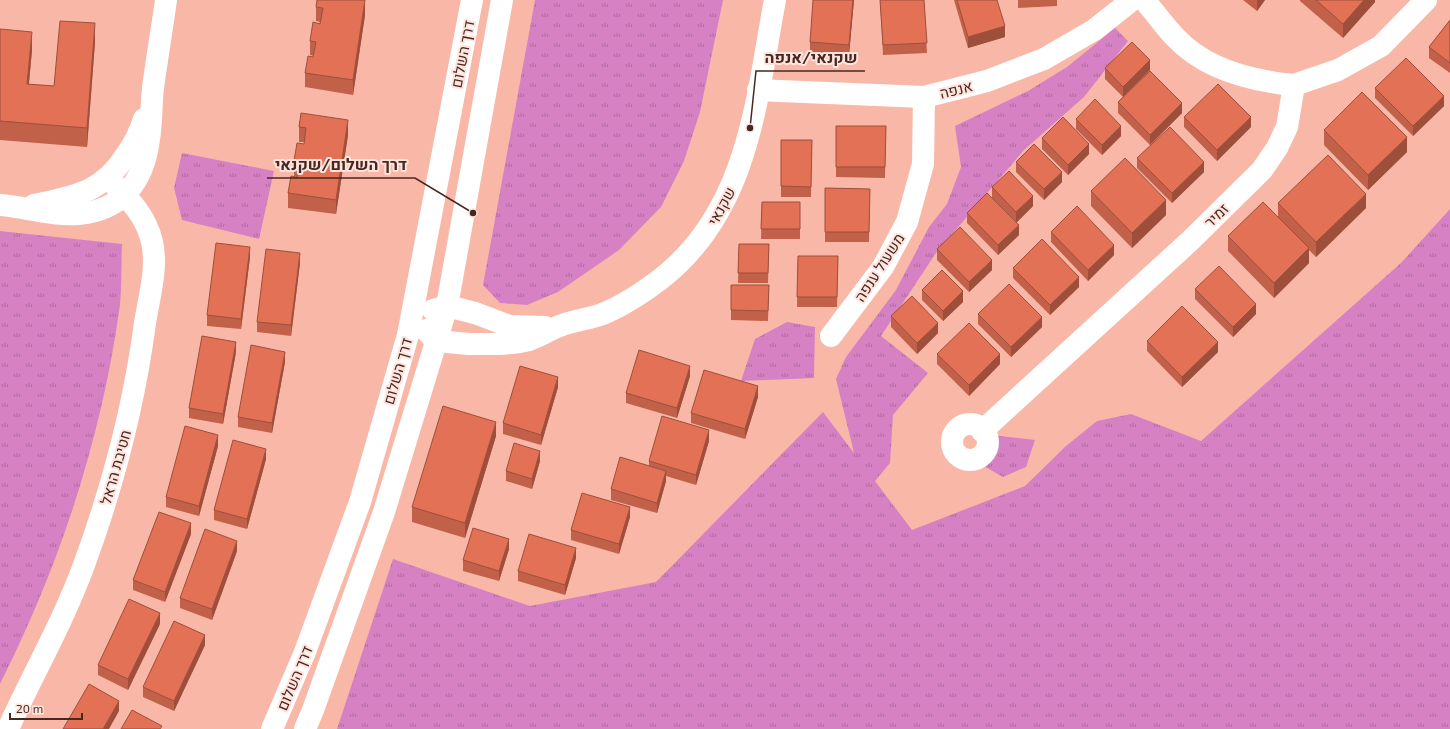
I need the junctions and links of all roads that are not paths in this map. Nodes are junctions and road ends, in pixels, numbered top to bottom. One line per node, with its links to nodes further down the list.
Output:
1 (166, 0): 9 (street)
2 (472, 0): 17 (street, דרך השלום)
3 (502, 0): 16 (street, דרך השלום)
4 (775, 0): 10 (street, שקנאי)
5 (1132, 0): 11 (street, אנפה)
6 (1144, 0): 8 (street)
7 (1426, 0): 8 (street)
8 (1294, 85): 21 (street, זמיר)
9 (153, 89): 12 (street); 13 (street)
10 (758, 90): 11 (street, אנפה); 18 (street, שקנאי)
11 (924, 97): 19 (street, משעול ענפה)
12 (109, 179): 13 (street, חטיבת הראל); 15 (street)
13 (125, 195): 15 (street); 22 (street, חטיבת הראל)
14 (0, 205): 15 (street)
15 (25, 207)
16 (447, 306): 17 (street); 18 (street, שקנאי); 20 (street, דרך השלום)
17 (412, 315): 20 (street); 23 (street, דרך השלום)
18 (554, 327): 20 (street, שקנאי)
19 (831, 336)
20 (436, 341): 24 (street, דרך השלום)
21 (982, 431)
22 (8, 729)
23 (272, 729)
24 (305, 729)

